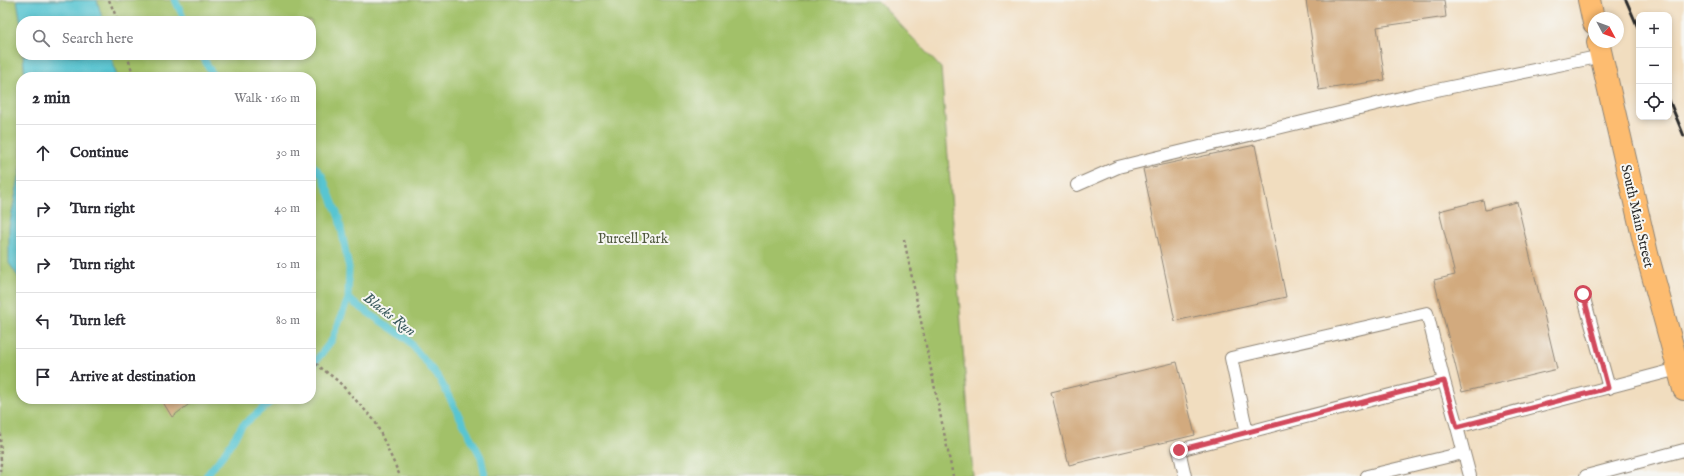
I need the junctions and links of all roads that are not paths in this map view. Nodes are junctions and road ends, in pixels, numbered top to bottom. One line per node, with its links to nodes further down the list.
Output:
1 (1589, 0): 2 (main road)
2 (1592, 12)
3 (1600, 49): 4 (lane); 6 (main road, South Main Street)
4 (1077, 184)
5 (1583, 294): 8 (lane)
6 (1681, 379): 8 (lane)
7 (1444, 381): 9 (lane); 10 (lane); 10 (lane)
8 (1608, 388): 9 (lane)
9 (1457, 427): 12 (lane)
10 (1247, 433): 13 (lane)
11 (1684, 450): 16 (lane)
12 (1463, 453): 14 (lane); 15 (lane)
13 (1185, 476)
14 (1366, 476)
15 (1470, 476)
16 (1586, 476)

